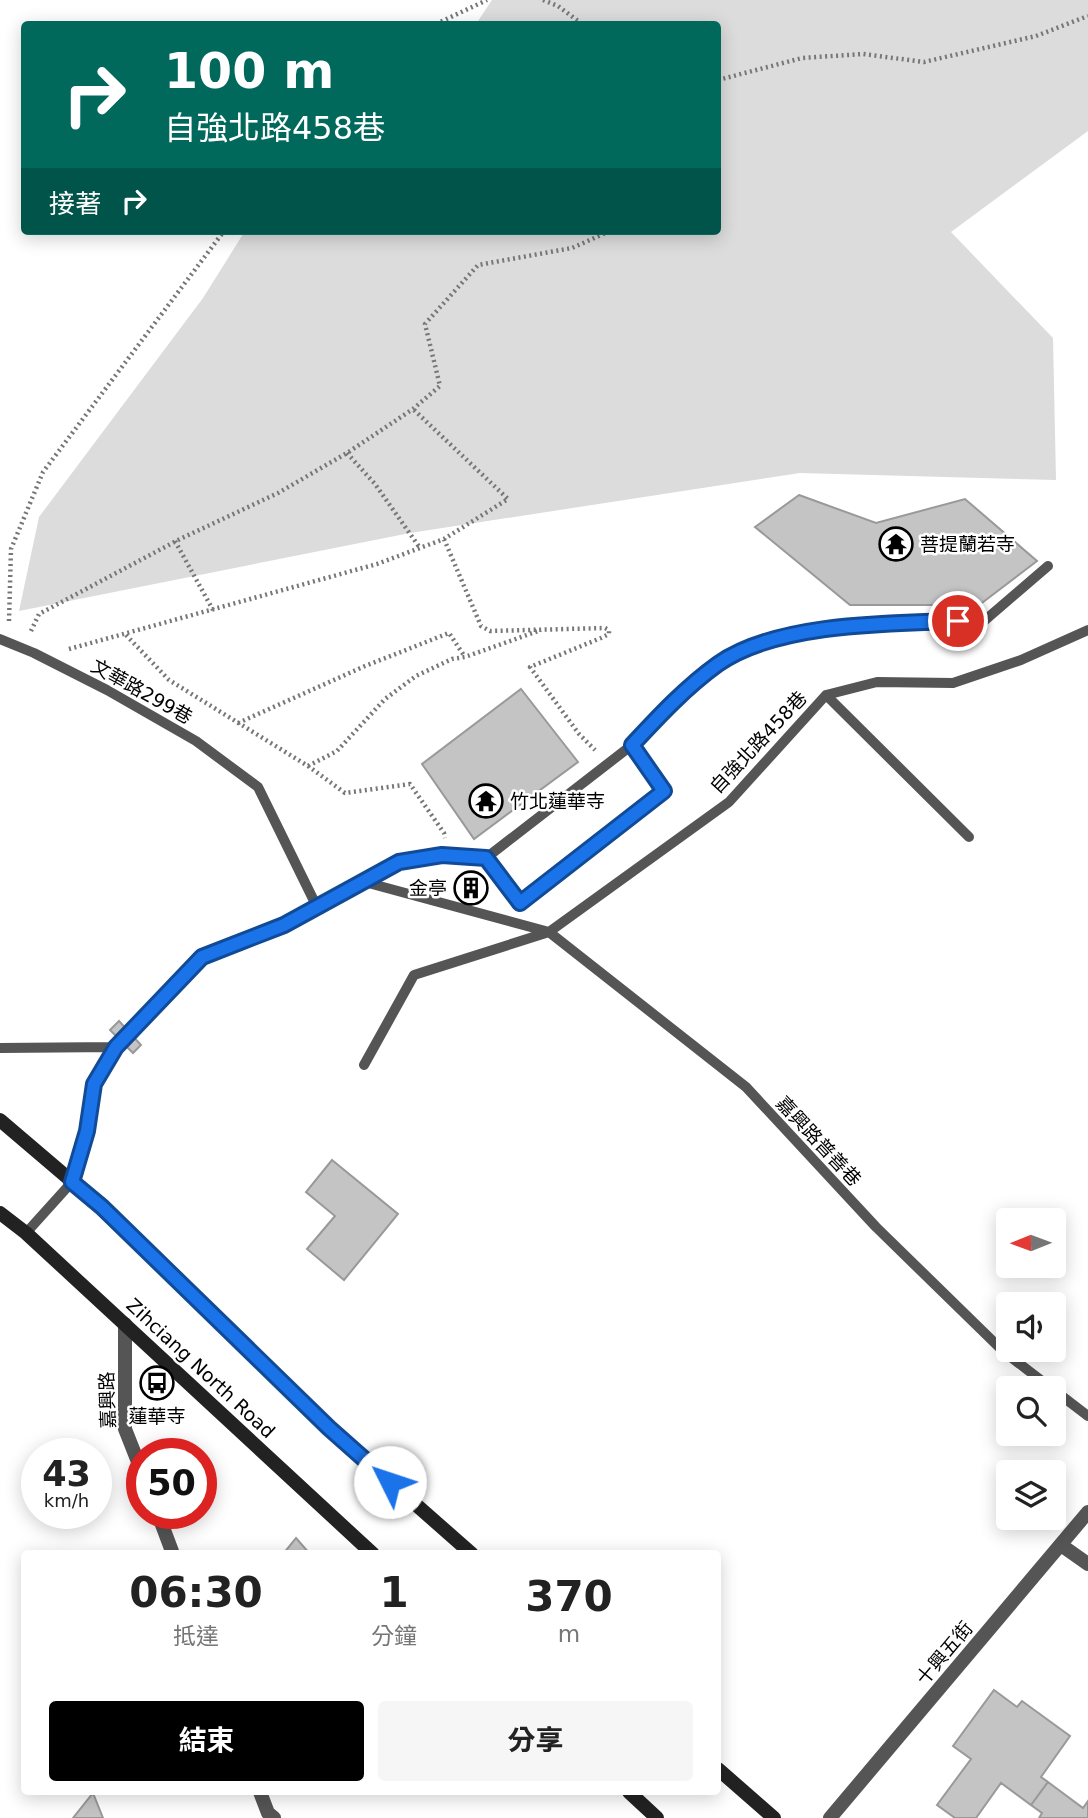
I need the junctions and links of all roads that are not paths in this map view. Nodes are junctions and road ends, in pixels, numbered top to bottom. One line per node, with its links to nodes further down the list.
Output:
1 (1048, 566): 5 (lane)
2 (1088, 630): 4 (lane, 自強北路458巷)
3 (4, 641): 9 (lane, 文華路299巷)
4 (826, 695): 6 (lane); 10 (lane, 自強北路458巷)
5 (632, 745): 7 (lane); 7 (lane)
6 (969, 837)
7 (486, 858): 8 (lane)
8 (361, 881): 9 (lane); 10 (lane)
9 (317, 907): 11 (lane)
10 (549, 932): 13 (lane, 自強北路458巷); 19 (lane, 嘉興路普善巷)
11 (116, 1047): 12 (lane); 15 (lane)
12 (0, 1048)
13 (364, 1065)
14 (0, 1120): 15 (main road)
15 (72, 1182): 17 (lane); 28 (main road)
16 (0, 1213): 17 (main road, Zihciang North Road)
17 (26, 1233): 18 (main road, Zihciang North Road)
18 (125, 1324): 22 (street, 嘉興路); 27 (main road, Zihciang North Road)
19 (1035, 1376)
20 (1066, 1400): 21 (lane, 嘉興路普善巷)
21 (1088, 1416)
22 (129, 1438)
23 (1088, 1513): 25 (street, 十興五街)
24 (164, 1529): 26 (street)
25 (1061, 1545): 29 (street); 36 (street, 十興五街)
26 (172, 1550)
27 (369, 1550)
28 (467, 1550)
29 (1088, 1564)
30 (721, 1772): 35 (main road)
31 (261, 1795): 33 (street)
32 (632, 1795): 34 (main road)
33 (274, 1818)
34 (657, 1818)
35 (774, 1818)
36 (830, 1818)

